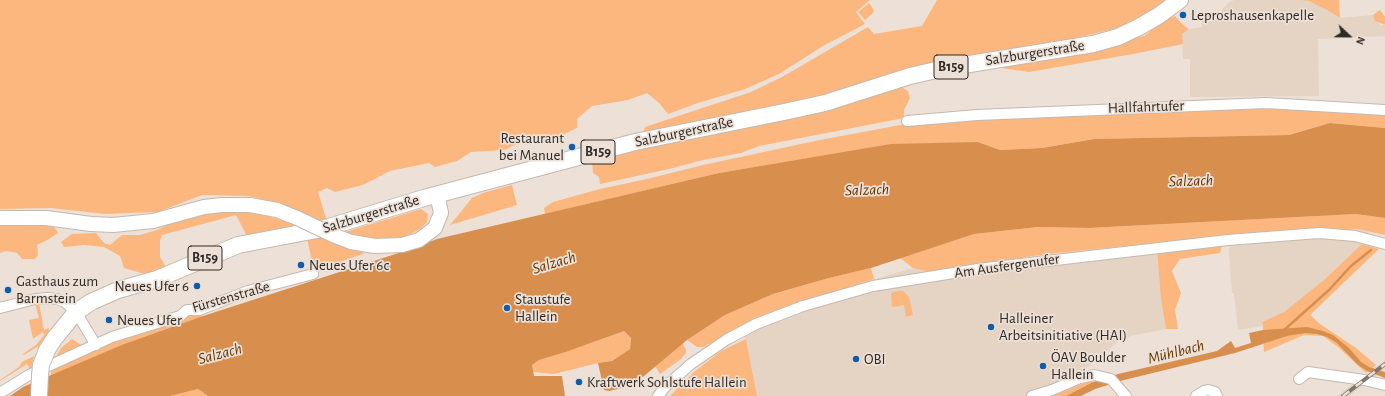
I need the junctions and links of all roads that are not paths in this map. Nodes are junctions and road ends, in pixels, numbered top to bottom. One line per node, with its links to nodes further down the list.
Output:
1 (1180, 0): 4 (main road, Salzburgerstraße / B159)
2 (1385, 110): 3 (street, Hallfahrtufer)
3 (907, 121)
4 (437, 194): 5 (main road, bridge); 9 (main road, Salzburgerstraße / B159)
5 (0, 218)
6 (1385, 244): 16 (street, Am Ausfergenufer)
7 (314, 274): 10 (street, Fürstenstraße)
8 (0, 308): 9 (street)
9 (76, 312): 10 (street); 15 (main road, Salzburgerstraße / B159, bridge)
10 (96, 345): 13 (street)
11 (1299, 378): 12 (street)
12 (1385, 385)
13 (0, 393)
14 (1124, 394): 17 (street)
15 (39, 396)
16 (658, 396)
17 (1032, 396)
18 (1196, 396): 19 (street)
19 (1217, 396)

